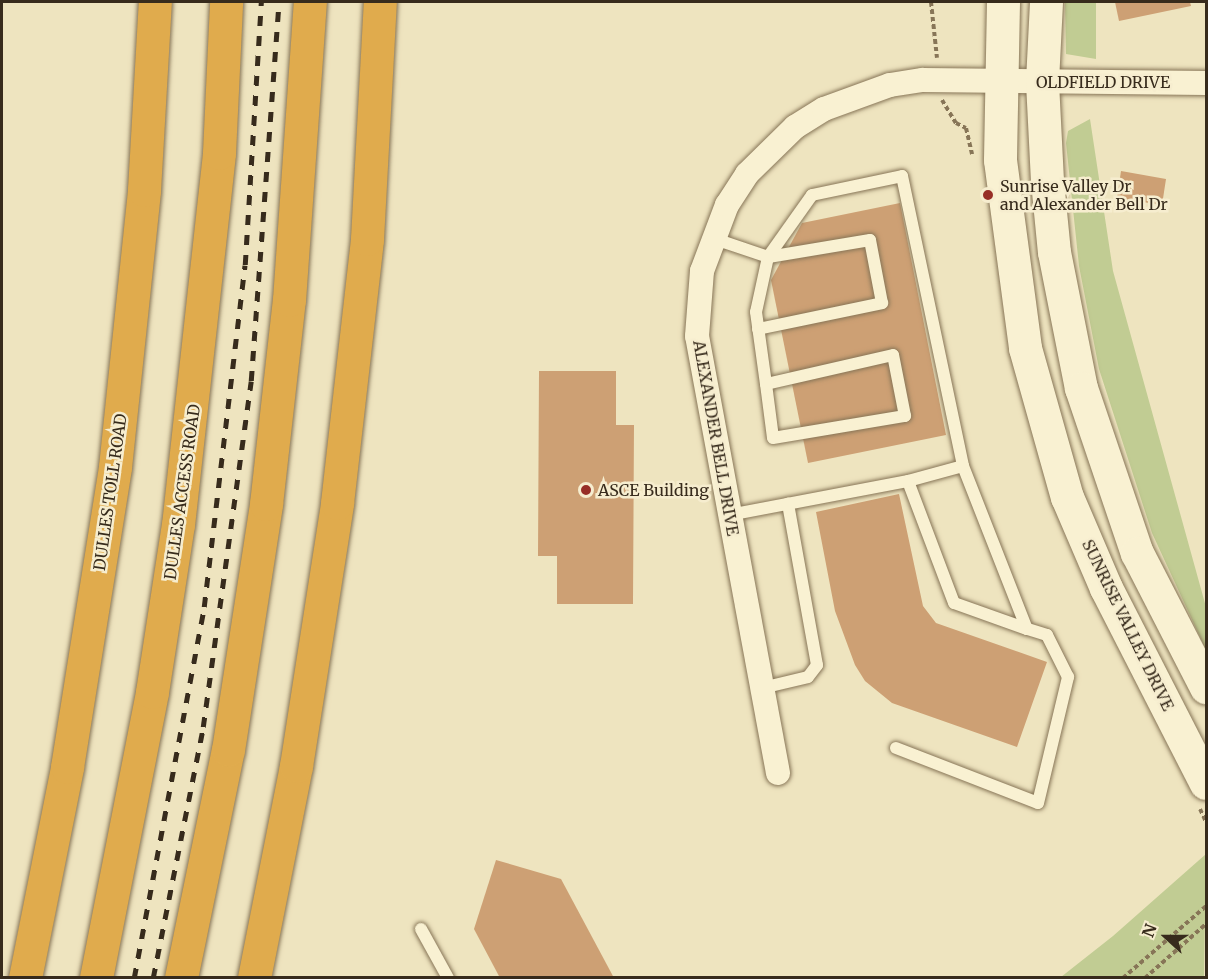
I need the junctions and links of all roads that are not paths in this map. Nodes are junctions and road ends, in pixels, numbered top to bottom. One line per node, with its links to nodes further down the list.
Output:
1 (155, 2): 25 (highway, DULLES TOLL ROAD)
2 (226, 2): 26 (highway, DULLES ACCESS ROAD)
3 (310, 2): 27 (highway)
4 (380, 2): 28 (highway)
5 (1003, 2): 7 (main road, SUNRISE VALLEY DRIVE)
6 (1046, 2): 8 (main road)
7 (999, 81): 8 (street, OLDFIELD DRIVE); 10 (street, ALEXANDER BELL DRIVE); 23 (main road, SUNRISE VALLEY DRIVE)
8 (1042, 82): 9 (street, OLDFIELD DRIVE); 19 (main road)
9 (1206, 83)
10 (712, 238): 11 (lane); 17 (street, ALEXANDER BELL DRIVE)
11 (768, 257): 12 (lane); 12 (lane); 14 (lane)
12 (758, 329): 13 (lane)
13 (766, 384): 13 (lane)
14 (963, 466): 15 (lane); 18 (lane)
15 (908, 481): 16 (lane); 18 (lane)
16 (788, 504): 17 (lane); 20 (lane)
17 (729, 515): 20 (street, ALEXANDER BELL DRIVE)
18 (1027, 629): 21 (lane)
19 (1206, 687)
20 (762, 688): 22 (street, ALEXANDER BELL DRIVE)
21 (896, 748)
22 (778, 773)
23 (1206, 783)
24 (421, 929): 29 (lane)
25 (25, 978)
26 (96, 978)
27 (182, 978)
28 (254, 978)
29 (448, 978)

